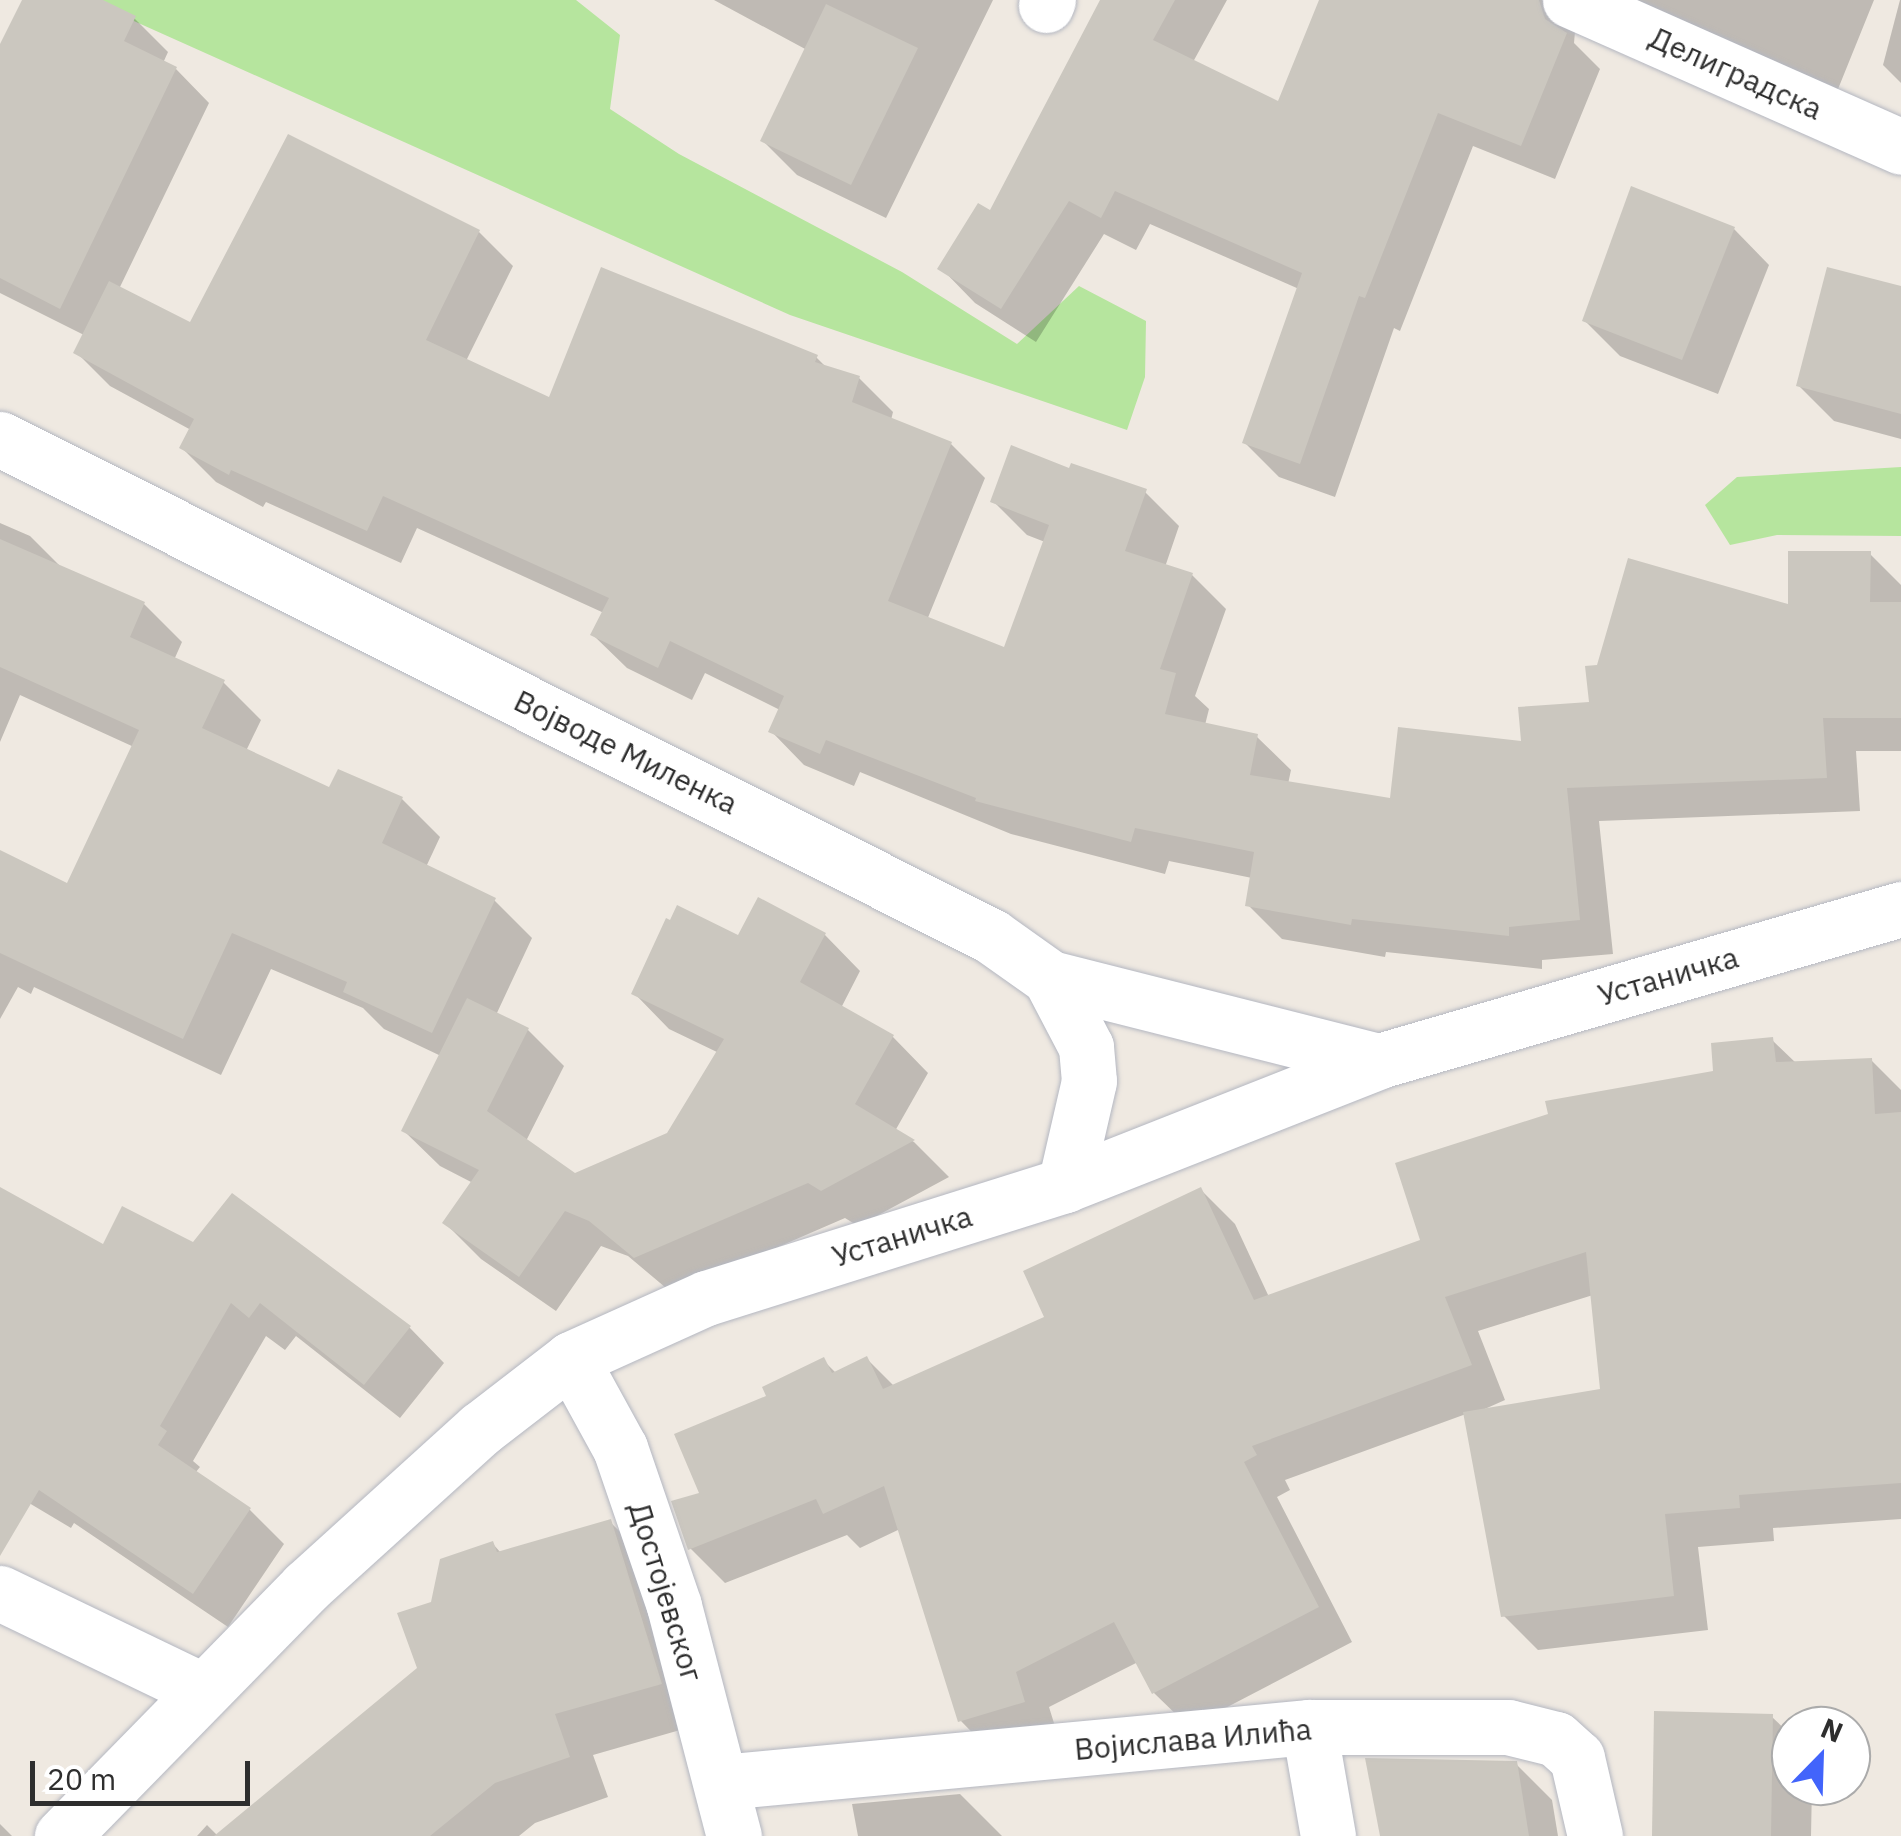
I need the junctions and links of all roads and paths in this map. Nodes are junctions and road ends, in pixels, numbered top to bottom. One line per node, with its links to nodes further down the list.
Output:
1 (1570, 0): 2 (street, Делиградска)
2 (1901, 148)
3 (0, 439): 5 (street, Војводе Миленка)
4 (1901, 909): 6 (street, Устаничка)
5 (1050, 978): 6 (street); 7 (street, Војводе Миленка)
6 (1380, 1061): 7 (street, Устаничка)
7 (1065, 1185): 8 (street, Устаничка)
8 (570, 1359): 10 (street, Устаничка); 12 (street, Достојевског)
9 (0, 1593): 10 (street)
10 (202, 1690): 13 (street, Устаничка)
11 (1309, 1728): 12 (street, Војислава Илића); 15 (street); 16 (street, Војислава Илића)
12 (722, 1782): 14 (street, Достојевског)
13 (62, 1836)
14 (734, 1836)
15 (1328, 1836)
16 (1595, 1836)

